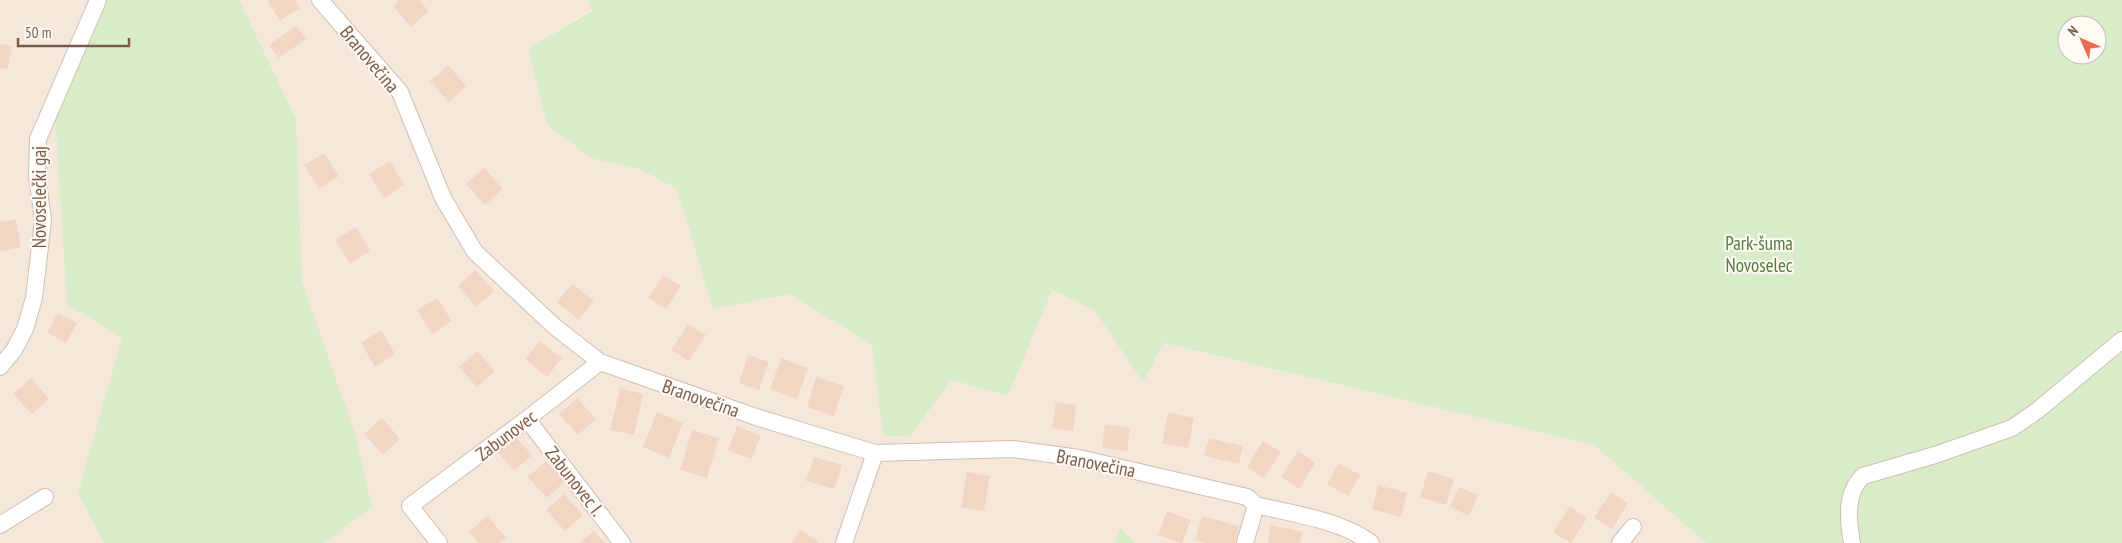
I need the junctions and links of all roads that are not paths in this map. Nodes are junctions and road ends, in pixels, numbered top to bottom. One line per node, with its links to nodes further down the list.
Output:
1 (98, 0): 5 (street, Novoselečki gaj)
2 (320, 0): 4 (street, Branovečina)
3 (2122, 340): 18 (street)
4 (600, 362): 6 (street, Zabunovec); 7 (street, Branovečina)
5 (0, 367)
6 (527, 419): 12 (street, Zabunovec); 13 (street, Zabunovec I.)
7 (875, 453): 9 (street, Branovečina); 14 (street)
8 (45, 497): 10 (street)
9 (1256, 505): 15 (street); 16 (street, Branovečina)
10 (0, 525)
11 (1633, 527): 17 (street)
12 (439, 543)
13 (622, 543)
14 (844, 543)
15 (1245, 543)
16 (1371, 543)
17 (1620, 543)
18 (1852, 543)

